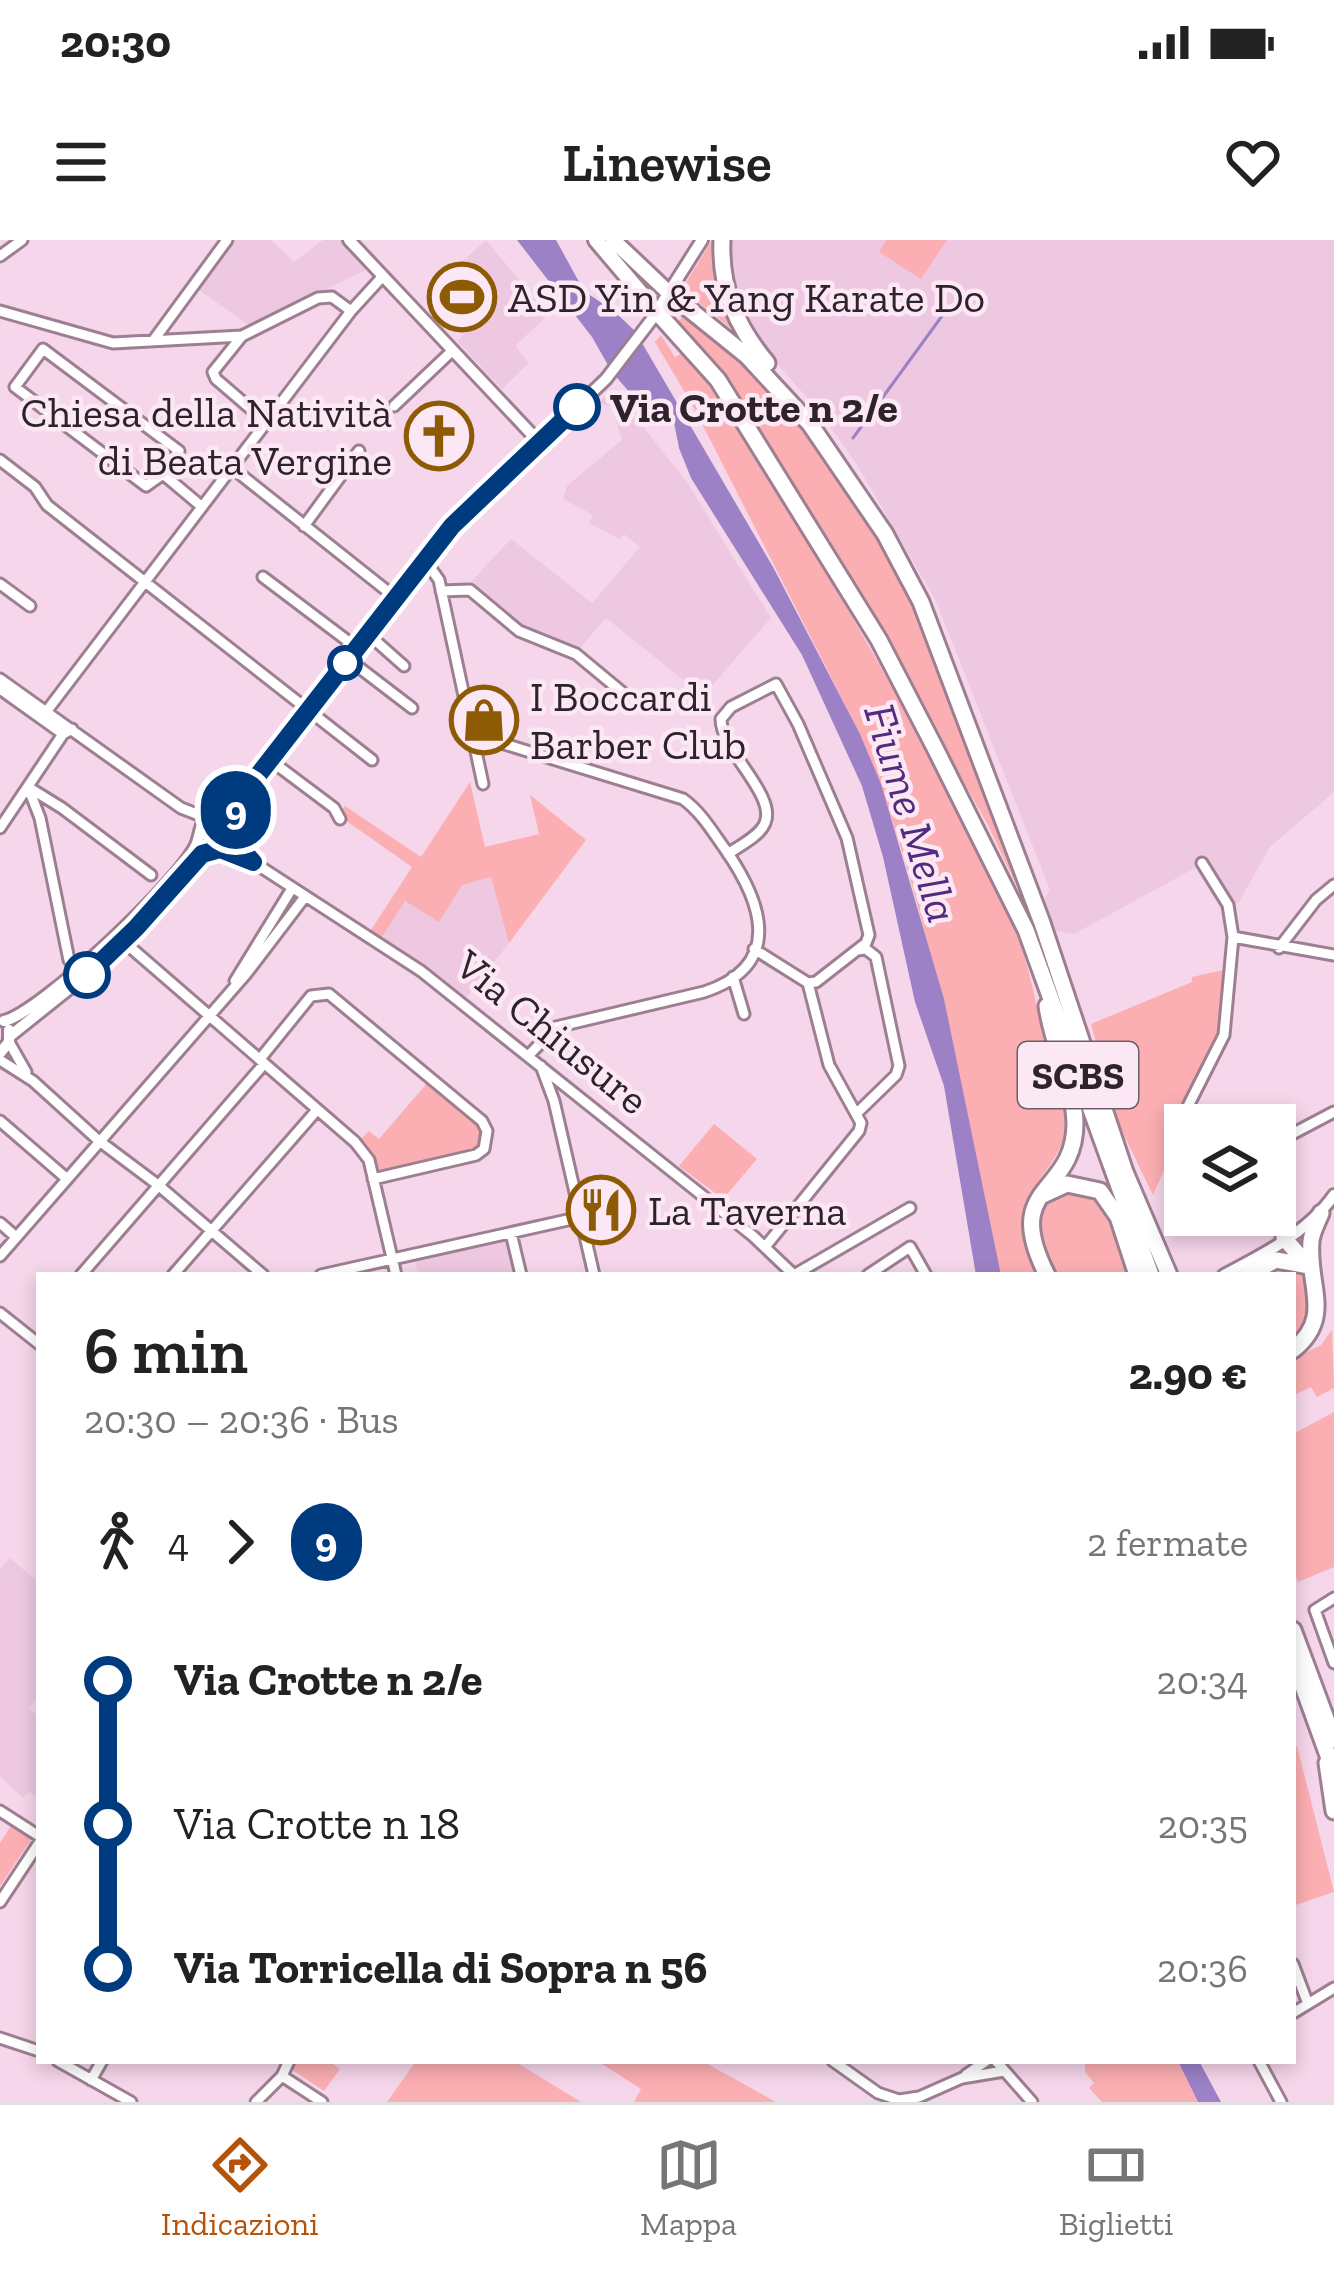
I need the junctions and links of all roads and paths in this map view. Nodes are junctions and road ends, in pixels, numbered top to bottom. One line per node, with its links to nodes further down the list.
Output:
1 (22, 240): 8 (street)
2 (227, 240): 16 (street)
3 (349, 240): 9 (street)
4 (596, 240): 13 (main road)
5 (613, 240): 10 (main road)
6 (702, 240): 10 (street)
7 (722, 240): 19 (highway)
8 (0, 256)
9 (383, 276): 12 (street); 18 (street)
10 (669, 293): 13 (street); 19 (highway, SCBS)
11 (0, 311): 14 (street)
12 (351, 311): 15 (street); 21 (street)
13 (652, 318): 22 (street); 76 (highway, SCBS)
14 (58, 328): 16 (street); 17 (street)
15 (242, 336): 16 (street); 21 (street)
16 (153, 341)
17 (43, 349): 26 (street); 26 (street)
18 (453, 350): 20 (street); 22 (street)
19 (783, 391): 129 (highway, SCBS)
20 (394, 406)
21 (266, 422): 25 (street)
22 (539, 442): 29 (street)
23 (359, 451): 28 (street)
24 (0, 460): 31 (street)
25 (231, 467): 27 (street); 28 (street)
26 (163, 474): 27 (street)
27 (201, 506): 31 (street)
28 (304, 526): 34 (street)
29 (425, 560): 33 (street); 34 (street)
30 (263, 577): 37 (street)
31 (142, 582): 44 (street); 45 (street)
32 (0, 584): 35 (street)
33 (441, 591): 42 (street); 47 (street)
34 (396, 598): 36 (street)
35 (30, 606)
36 (368, 634): 37 (street); 39 (street)
37 (357, 648): 38 (street)
38 (348, 659): 43 (street); 44 (street)
39 (404, 663)
40 (0, 679): 45 (street)
41 (0, 689): 46 (street)
42 (623, 693)
43 (412, 708)
44 (309, 710): 50 (street); 51 (street)
45 (46, 712): 46 (street)
46 (67, 732): 53 (street); 55 (street)
47 (475, 735): 48 (street); 49 (street)
48 (503, 744): 49 (street); 62 (street)
49 (477, 759): 52 (street)
50 (270, 760): 54 (street); 56 (street)
51 (372, 760)
52 (483, 784)
53 (28, 787): 58 (street); 65 (street); 75 (street)
54 (245, 792): 57 (street); 60 (street)
55 (181, 808): 57 (street); 59 (street)
56 (340, 819)
57 (213, 820): 59 (street); 60 (street)
58 (0, 828)
59 (199, 835): 61 (street); 82 (street)
60 (229, 835): 61 (street); 63 (street, Via Chiusure)
61 (215, 849): 63 (street, Via Chiusure); 83 (street)
62 (728, 854): 72 (street); 73 (street)
63 (253, 862): 67 (street, Via Chiusure)
64 (1202, 863): 69 (street)
65 (151, 875)
66 (1334, 885): 71 (street)
67 (291, 890): 68 (street, Via Chiusure); 79 (street)
68 (304, 898): 79 (street); 85 (street, Via Chiusure)
69 (1233, 937): 71 (street); 90 (street)
70 (130, 947): 81 (street)
71 (1279, 948): 74 (street)
72 (754, 949): 77 (street); 78 (street)
73 (856, 950): 78 (street); 93 (street)
74 (1334, 955)
75 (69, 960)
76 (1042, 973): 101 (highway); 128 (highway, SCBS)
77 (734, 977): 80 (street); 85 (street)
78 (808, 983): 93 (street)
79 (233, 986): 81 (street)
80 (744, 1014)
81 (209, 1016): 86 (street); 96 (street)
82 (2, 1020): 83 (street)
83 (10, 1039): 84 (street); 88 (street)
84 (0, 1056): 88 (street)
85 (534, 1058): 87 (street, Via Chiusure); 89 (street)
86 (262, 1061): 91 (street); 98 (street); 99 (street)
87 (557, 1077): 89 (street); 111 (street, Via Chiusure)
88 (33, 1082): 96 (street)
89 (554, 1101): 104 (street)
90 (1188, 1104)
91 (317, 1109): 98 (street); 106 (street)
92 (1334, 1112): 95 (street)
93 (857, 1113): 111 (street)
94 (0, 1121): 97 (street)
95 (1296, 1132)
96 (98, 1140): 97 (street); 99 (street)
97 (66, 1178): 110 (street)
98 (374, 1179): 113 (street)
99 (158, 1185): 106 (street); 115 (street)
100 (1334, 1195): 103 (street)
101 (1040, 1197): 126 (highway); 127 (highway)
102 (910, 1208): 123 (street)
103 (1326, 1210): 107 (street); 114 (highway)
104 (581, 1217): 108 (street); 121 (street)
105 (0, 1223): 110 (street)
106 (212, 1231): 116 (street); 117 (street)
107 (1296, 1231)
108 (511, 1233): 113 (street); 120 (street)
109 (1288, 1236): 114 (highway); 130 (street)
110 (16, 1237): 112 (street)
111 (765, 1246): 122 (street, Via Chiusure)
112 (0, 1256)
113 (392, 1259): 118 (street); 119 (street)
114 (1315, 1268): 131 (highway); 136 (highway)
115 (84, 1272)
116 (176, 1272)
117 (260, 1272)
118 (334, 1272)
119 (395, 1272)
120 (520, 1272)
121 (593, 1272)
122 (791, 1272)
123 (799, 1272)
124 (872, 1272): 125 (street)
125 (924, 1272)
126 (1046, 1272)
127 (1136, 1272)
128 (1150, 1272)
129 (1172, 1272)
130 (1229, 1272)
131 (1254, 1272)
132 (0, 1313): 134 (street)
133 (36, 1327): 134 (street)
134 (30, 1334): 135 (street)
135 (36, 1341)
136 (1296, 1349)
137 (1334, 1598): 139 (street)
138 (1296, 1639): 141 (highway)
139 (1334, 1663)
140 (1296, 1666): 141 (highway)
141 (1330, 1744): 142 (highway); 144 (highway)
142 (1334, 1772)
143 (0, 1811): 145 (street)
144 (1334, 1811)
145 (36, 1837)
146 (36, 1844): 147 (street)
147 (0, 1902)
148 (1296, 1972): 150 (street)
149 (1334, 1988): 150 (street)
150 (1308, 2004): 151 (street)
151 (1296, 2011)
152 (0, 2038): 153 (street)
153 (36, 2050)
154 (63, 2064): 163 (street)
155 (100, 2064): 163 (street)
156 (837, 2064): 165 (street)
157 (982, 2064): 162 (street)
158 (999, 2064): 161 (street)
159 (1261, 2064): 170 (street)
160 (286, 2068): 167 (street); 168 (street)
161 (1004, 2071): 162 (street); 169 (street)
162 (962, 2078): 164 (street)
163 (91, 2080): 166 (street)
164 (925, 2099): 165 (street)
165 (899, 2101)
166 (131, 2102)
167 (256, 2102)
168 (322, 2102)
169 (1032, 2102)
170 (1281, 2102)

